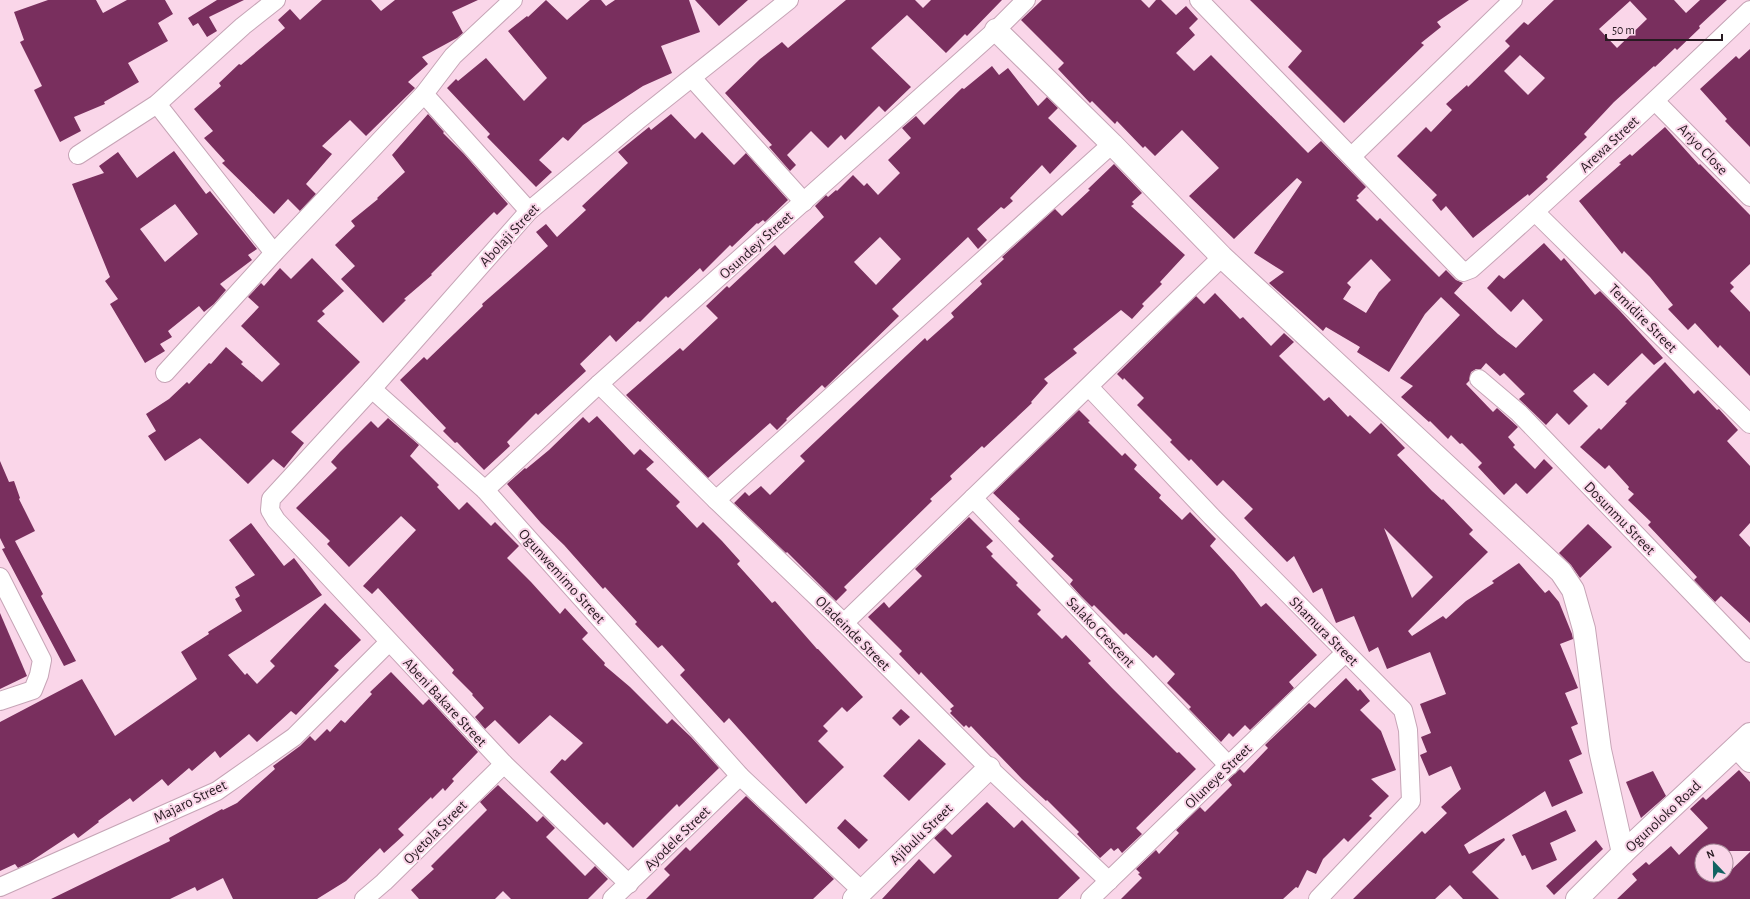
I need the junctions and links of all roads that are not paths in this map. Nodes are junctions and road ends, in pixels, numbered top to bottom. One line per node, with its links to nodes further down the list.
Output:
1 (276, 0): 12 (street)
2 (513, 0): 10 (street)
3 (789, 0): 9 (street, Abolaji Street)
4 (1026, 0): 8 (street, Osundeyi Street)
5 (1198, 0): 15 (street)
6 (1513, 0): 15 (street)
7 (1750, 10): 11 (street, Arewa Street)
8 (996, 30): 13 (street); 17 (street, Osundeyi Street)
9 (692, 78): 17 (street); 18 (street, Abolaji Street)
10 (424, 94): 18 (street); 20 (street)
11 (1655, 101): 16 (street, Ariyo Close); 19 (street, Arewa Street)
12 (157, 104): 14 (street); 20 (street)
13 (1112, 144): 21 (street); 30 (street)
14 (78, 155)
15 (1352, 156): 19 (street, Arewa Street)
16 (1750, 198)
17 (804, 202): 24 (street, Osundeyi Street)
18 (529, 211): 26 (street, Abolaji Street)
19 (1535, 212): 27 (street, Temidire Street)
20 (274, 253): 22 (street)
21 (1222, 258): 25 (street); 43 (street)
22 (165, 373)
23 (1484, 383): 35 (street, Dosunmu Street)
24 (599, 384): 28 (street, Osundeyi Street); 30 (street, Oladeinde Street)
25 (1089, 387): 29 (street); 36 (street, Shamura Street)
26 (372, 389): 28 (street, Ogunwemimo Street); 31 (street, Abolaji Street)
27 (1750, 424)
28 (485, 490): 42 (street, Ogunwemimo Street)
29 (973, 498): 33 (street); 40 (street, Salako Crescent)
30 (716, 500): 33 (street, Oladeinde Street)
31 (270, 510): 34 (street, Abeni Bakare Street)
32 (0, 577): 37 (street)
33 (844, 623): 41 (street, Oladeinde Street)
34 (388, 642): 39 (street, Abeni Bakare Street); 46 (street, Majaro Street)
35 (1750, 652)
36 (1345, 653): 40 (street, Oluneye Street); 51 (street, Shamura Street)
37 (0, 701)
38 (1746, 748): 43 (street, Ogunoloko Road)
39 (504, 764): 45 (street, Abeni Bakare Street); 48 (street, Oyetola Street)
40 (1229, 766): 44 (street, Oluneye Street)
41 (989, 768): 44 (street, Oladeinde Street); 47 (street, Ajibulu Street)
42 (740, 776): 45 (street, Ayodele Street); 47 (street, Ogunwemimo Street)
43 (1623, 853): 52 (street, Ogunoloko Road)
44 (1109, 881): 50 (street, Oluneye Street)
45 (629, 884): 49 (street, Ayodele Street)
46 (0, 887)
47 (858, 895)
48 (364, 899)
49 (612, 899)
50 (1090, 899)
51 (1318, 899)
52 (1577, 899)

